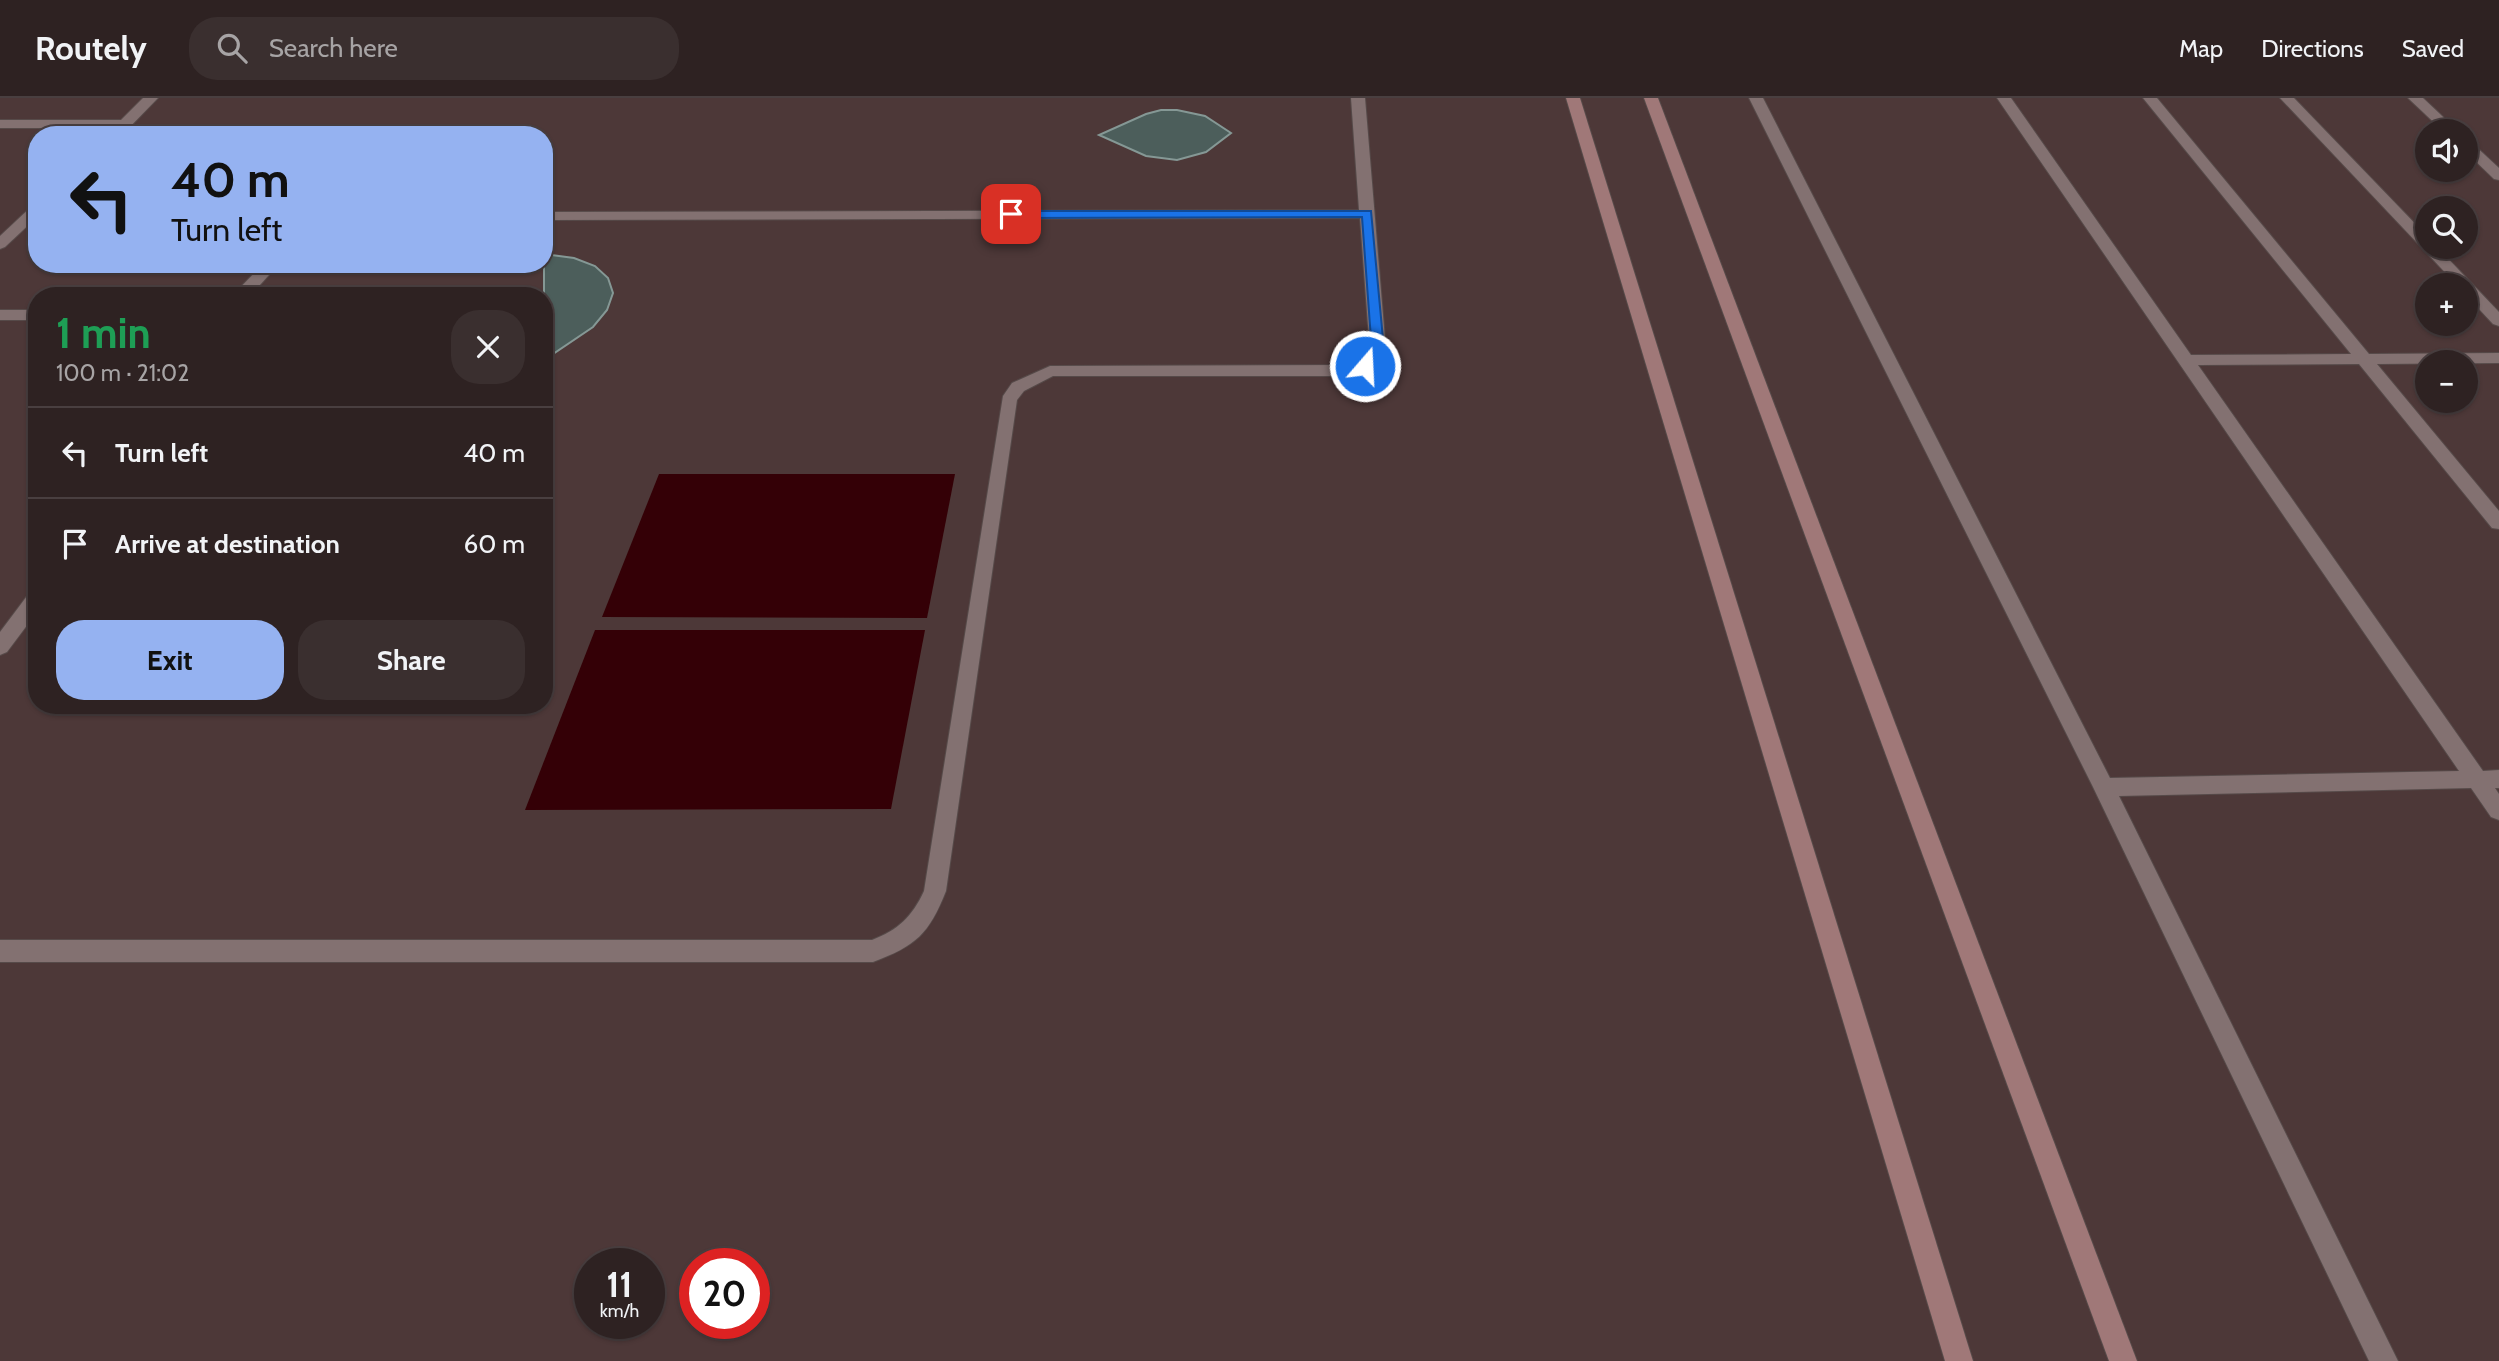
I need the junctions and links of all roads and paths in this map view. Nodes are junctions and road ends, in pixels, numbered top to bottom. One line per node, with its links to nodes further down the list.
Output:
1 (151, 98): 12 (street)
2 (1358, 98): 15 (street)
3 (1573, 98): 38 (street)
4 (1651, 98): 39 (street)
5 (1756, 98): 35 (street)
6 (2004, 98): 30 (street)
7 (2150, 98): 29 (street)
8 (2287, 98): 18 (street)
9 (2416, 98): 10 (street)
10 (2438, 119)
11 (0, 124): 12 (street)
12 (125, 124)
13 (2478, 156): 14 (street)
14 (2499, 176)
15 (1367, 214): 16 (street); 37 (street)
16 (553, 216)
17 (28, 218): 19 (street)
18 (2415, 232)
19 (0, 244)
20 (2440, 259): 22 (street)
21 (264, 273): 23 (street)
22 (2453, 273)
23 (251, 287)
24 (2478, 299): 27 (street)
25 (0, 315): 26 (street)
26 (28, 315)
27 (2499, 321)
28 (2499, 358): 29 (street)
29 (2364, 359): 30 (street); 31 (street)
30 (2185, 360): 34 (street)
31 (2499, 523)
32 (28, 609): 33 (street)
33 (0, 647)
34 (2488, 779): 35 (street); 36 (street)
35 (2104, 787): 40 (street)
36 (2499, 811)
37 (0, 951)
38 (1959, 1361)
39 (2123, 1361)
40 (2384, 1361)

